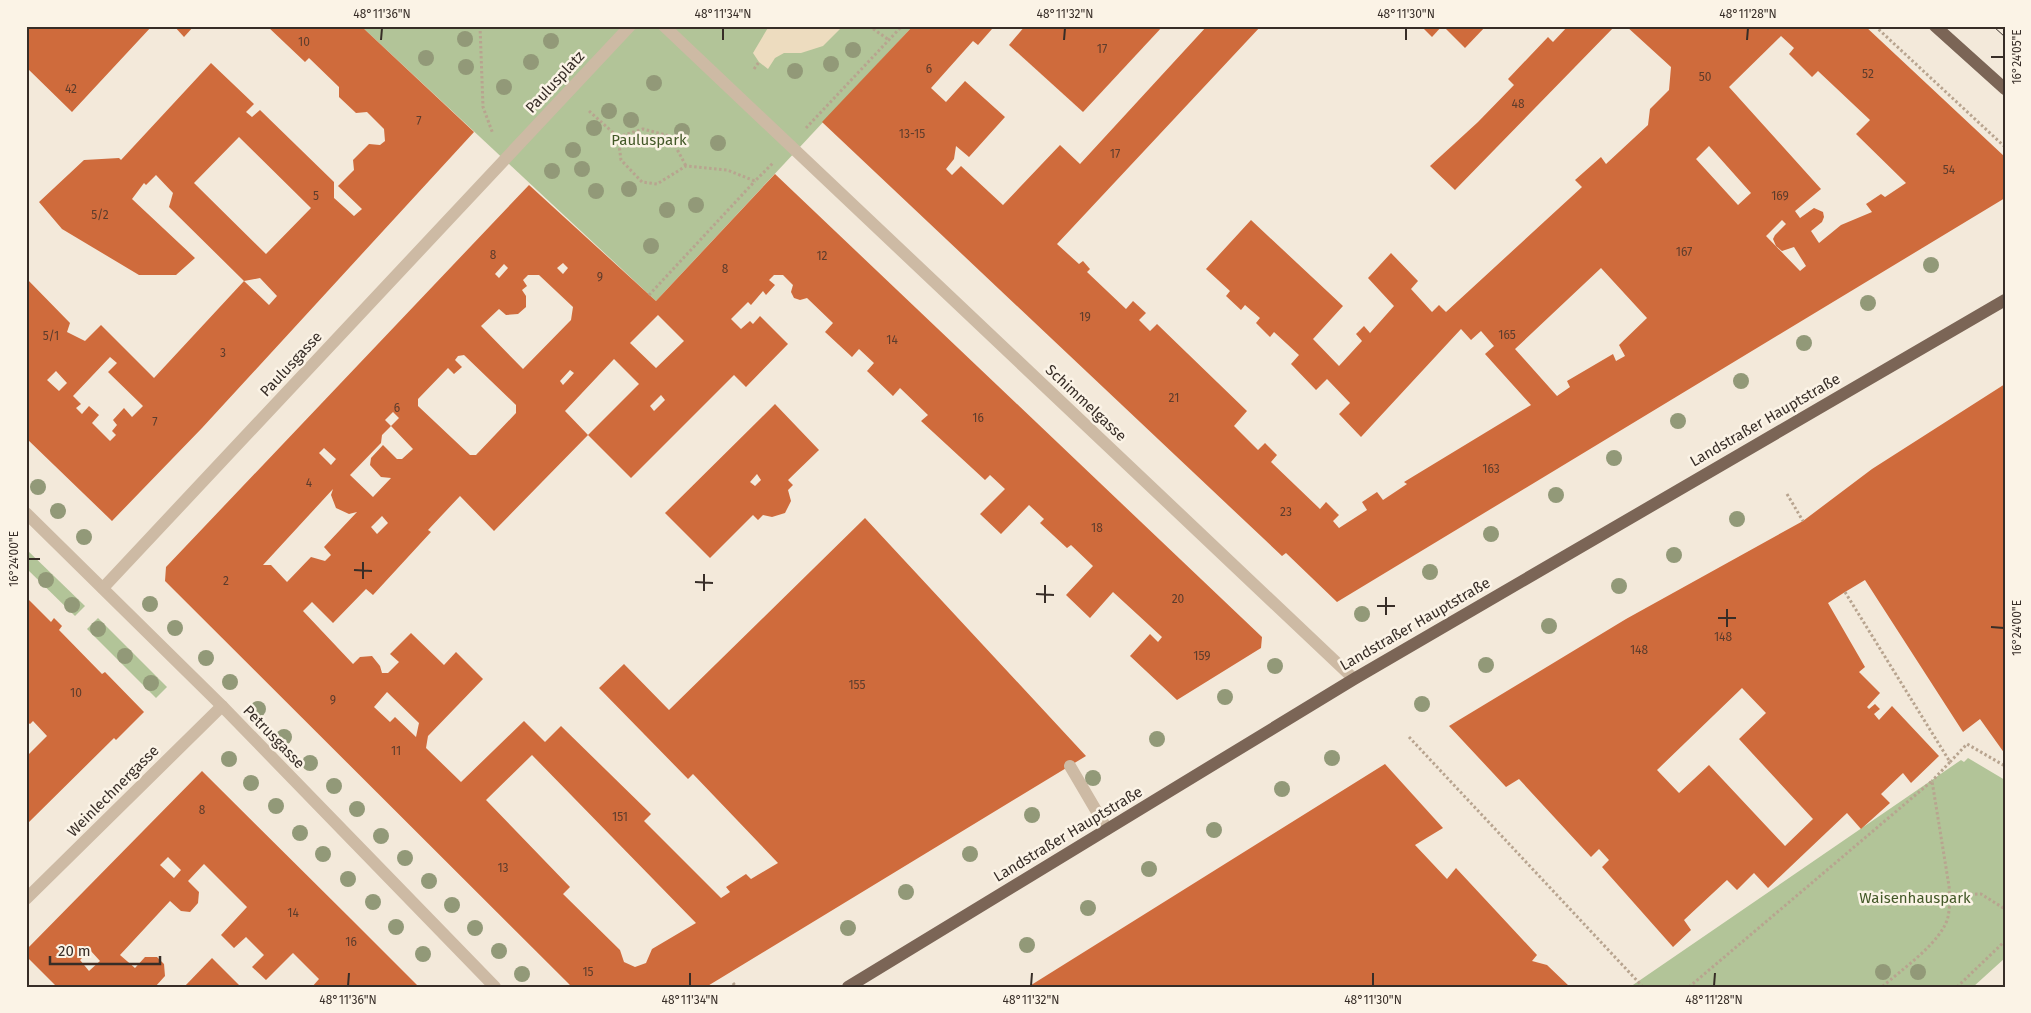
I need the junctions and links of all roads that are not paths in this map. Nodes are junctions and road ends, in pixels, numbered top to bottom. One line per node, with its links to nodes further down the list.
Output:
1 (630, 26): 5 (street, Paulusplatz)
2 (664, 26): 9 (street, Schimmelgasse)
3 (1935, 26): 4 (main road)
4 (2005, 90)
5 (504, 161): 8 (street, Paulusgasse)
6 (2005, 300): 9 (main road, Landstraßer Hauptstraße)
7 (26, 513): 8 (street, Petrusgasse)
8 (102, 588): 10 (street, Petrusgasse)
9 (1354, 679): 12 (main road, Landstraßer Hauptstraße)
10 (222, 706): 13 (street, Weinlechnergasse); 14 (street, Petrusgasse)
11 (1070, 766): 12 (street)
12 (1107, 829): 15 (main road, Landstraßer Hauptstraße)
13 (26, 899)
14 (495, 987)
15 (848, 987)

